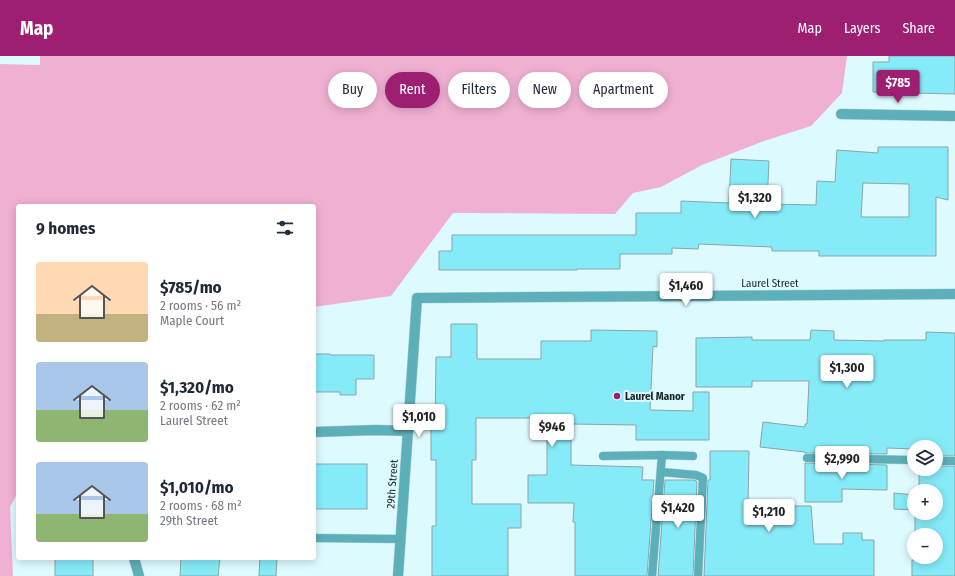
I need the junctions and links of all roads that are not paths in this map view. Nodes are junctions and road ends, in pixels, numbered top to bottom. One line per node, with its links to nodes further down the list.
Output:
1 (841, 114): 2 (street)
2 (955, 116)
3 (955, 294): 4 (street, Laurel Street)
4 (417, 298): 5 (street, 29th Street)
5 (408, 431): 6 (street); 16 (street, 29th Street)
6 (316, 432)
7 (662, 455): 8 (lane); 9 (lane); 14 (lane)
8 (603, 456)
9 (693, 456)
10 (807, 458): 11 (lane)
11 (907, 460)
12 (943, 460): 13 (lane)
13 (955, 461)
14 (660, 472): 20 (lane); 21 (lane)
15 (316, 538): 16 (lane)
16 (401, 539): 19 (street, 29th Street)
17 (135, 560): 18 (street)
18 (139, 576)
19 (398, 576)
20 (652, 576)
21 (698, 576)

